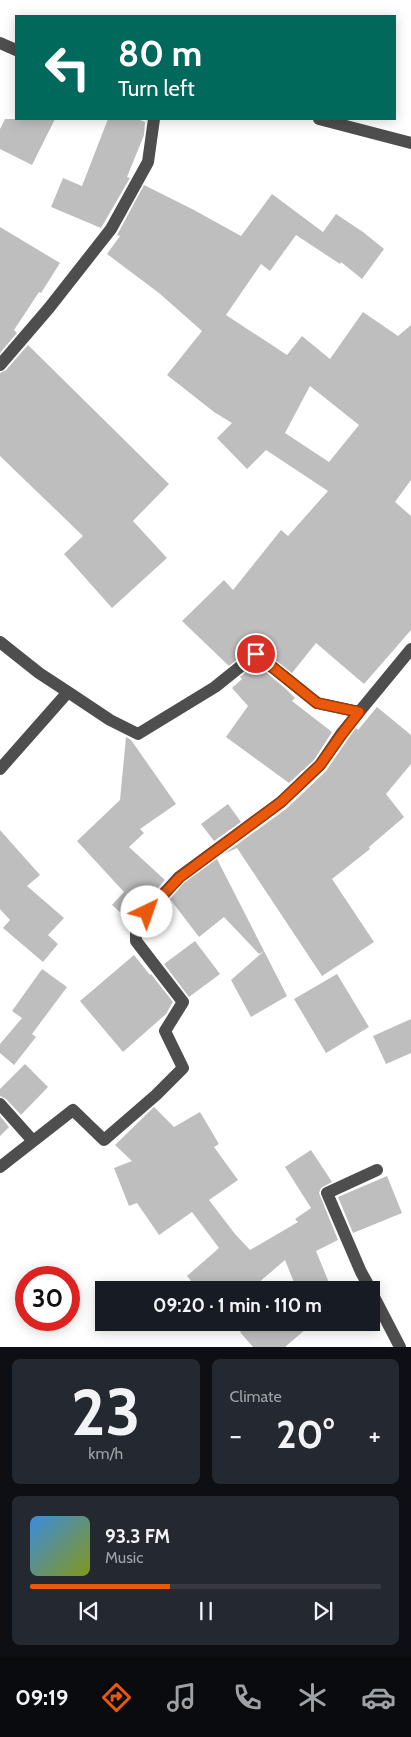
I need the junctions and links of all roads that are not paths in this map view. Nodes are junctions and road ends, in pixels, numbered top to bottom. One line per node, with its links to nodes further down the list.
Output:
1 (0, 43): 2 (street)
2 (15, 50)
3 (154, 120): 6 (street)
4 (323, 120): 5 (street)
5 (411, 143)
6 (0, 364)
7 (0, 642): 9 (street)
8 (411, 649): 10 (street)
9 (68, 692): 10 (street); 11 (street)
10 (359, 712): 13 (street)
11 (0, 768)
12 (0, 1104): 13 (street)
13 (33, 1141): 14 (street)
14 (0, 1167)
15 (377, 1170): 16 (street)
16 (366, 1281)
17 (380, 1308): 18 (street)
18 (400, 1347)

